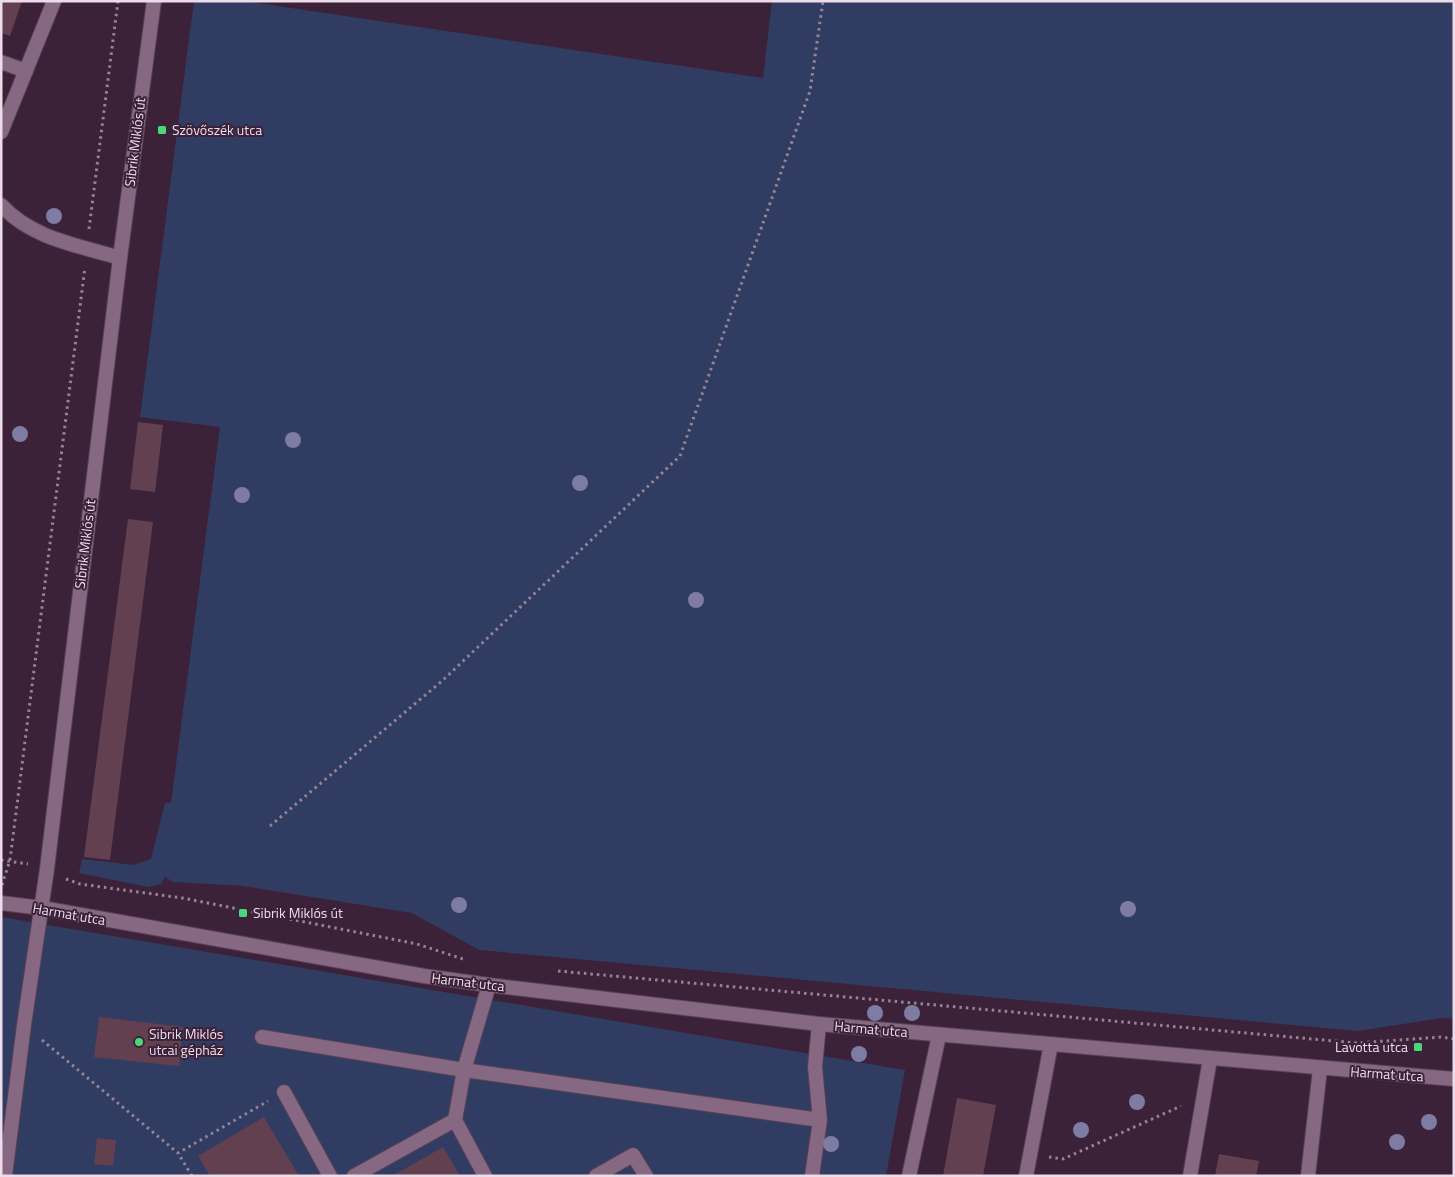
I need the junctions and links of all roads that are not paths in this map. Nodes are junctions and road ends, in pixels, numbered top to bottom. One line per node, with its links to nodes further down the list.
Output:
1 (54, 1): 4 (street)
2 (154, 1): 7 (street, Sibrik Miklós út)
3 (1, 62): 4 (street)
4 (26, 71): 5 (street)
5 (1, 132)
6 (1, 205): 7 (street)
7 (120, 258): 9 (street, Sibrik Miklós út)
8 (1, 903): 9 (street, Harmat utca)
9 (42, 908): 10 (street, Harmat utca); 22 (street, Sibrik Miklós út)
10 (489, 984): 11 (street, Harmat utca); 17 (street)
11 (820, 1024): 12 (street, Harmat utca); 21 (street)
12 (939, 1035): 14 (street, Harmat utca); 29 (street)
13 (262, 1037): 17 (street)
14 (1051, 1044): 15 (street, Harmat utca); 30 (street)
15 (1210, 1059): 16 (street, Harmat utca); 31 (street)
16 (1320, 1069): 18 (street, Harmat utca); 32 (street)
17 (464, 1070): 20 (street); 21 (street)
18 (1454, 1079)
19 (284, 1092): 23 (street)
20 (455, 1120): 24 (street); 25 (street)
21 (820, 1120): 28 (street)
22 (4, 1176)
23 (330, 1176)
24 (354, 1176)
25 (485, 1176)
26 (596, 1176): 27 (street)
27 (646, 1176)
28 (812, 1176)
29 (909, 1176)
30 (1026, 1176)
31 (1190, 1176)
32 (1308, 1176)

